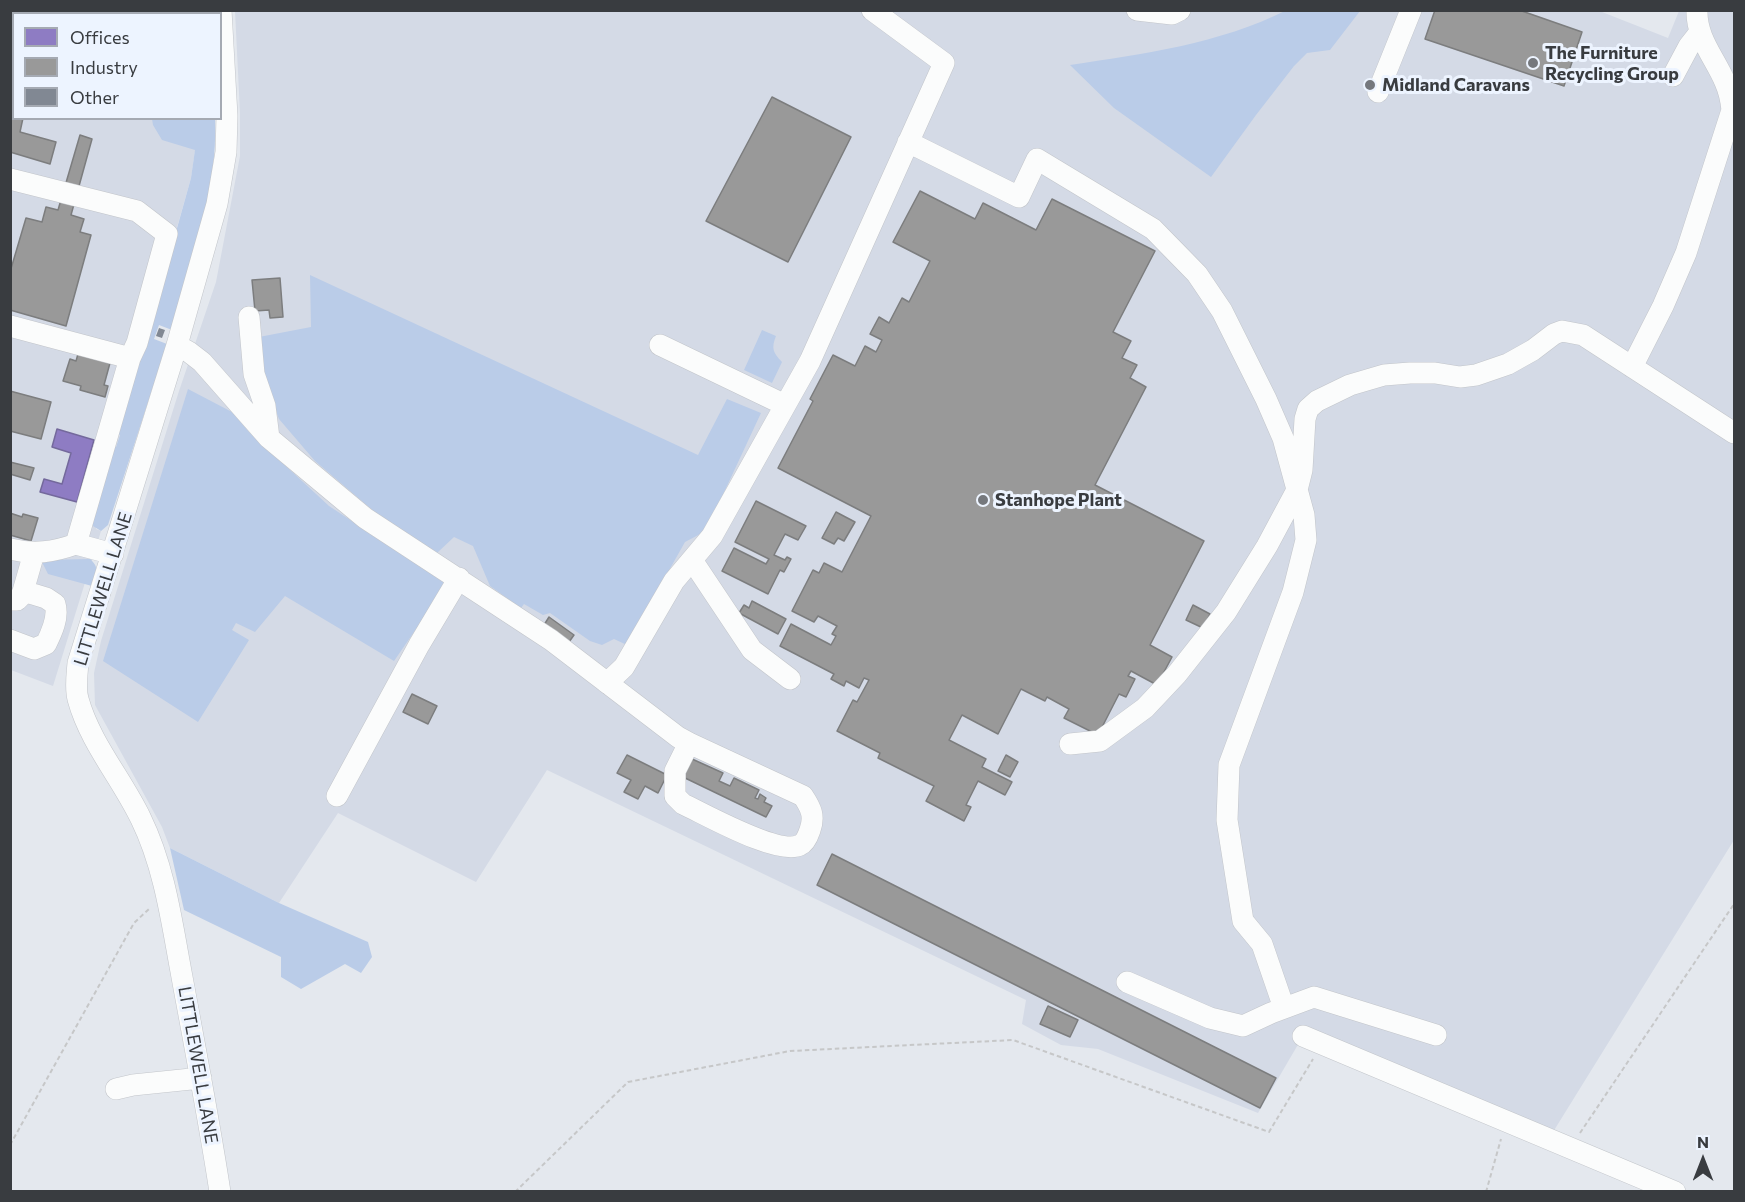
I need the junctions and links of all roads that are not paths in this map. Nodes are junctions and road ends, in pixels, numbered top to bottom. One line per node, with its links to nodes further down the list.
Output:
1 (872, 10): 10 (street)
2 (1137, 10): 3 (street)
3 (1180, 10)
4 (1411, 10): 9 (street)
5 (1697, 10): 6 (street)
6 (1700, 32): 8 (street); 17 (street)
7 (222, 40): 14 (street, LITTLEWELL LANE)
8 (1673, 76)
9 (1378, 92)
10 (908, 142): 18 (street); 21 (street)
11 (10, 179): 16 (street)
12 (249, 317): 20 (street)
13 (10, 326): 16 (street)
14 (177, 345): 20 (street); 25 (street, LITTLEWELL LANE)
15 (660, 345): 18 (street)
16 (130, 358): 22 (street)
17 (1632, 367): 19 (street); 21 (street)
18 (785, 405): 26 (street)
19 (1734, 433)
20 (269, 438): 27 (street)
21 (1297, 490): 33 (street); 36 (street)
22 (76, 544): 24 (street); 25 (street)
23 (10, 549): 24 (street)
24 (34, 553): 28 (street)
25 (113, 554): 39 (street, LITTLEWELL LANE)
26 (692, 560): 30 (street); 31 (street)
27 (459, 578): 31 (street); 34 (street)
28 (17, 596): 29 (street)
29 (10, 640)
30 (790, 680)
31 (607, 683): 32 (street)
32 (689, 742): 32 (street)
33 (1070, 744)
34 (337, 796)
35 (1127, 982): 36 (street)
36 (1284, 1008): 37 (street)
37 (1436, 1035)
38 (1303, 1036): 42 (street)
39 (201, 1078): 40 (street); 41 (street, LITTLEWELL LANE)
40 (116, 1089)
41 (220, 1191)
42 (1675, 1191)

